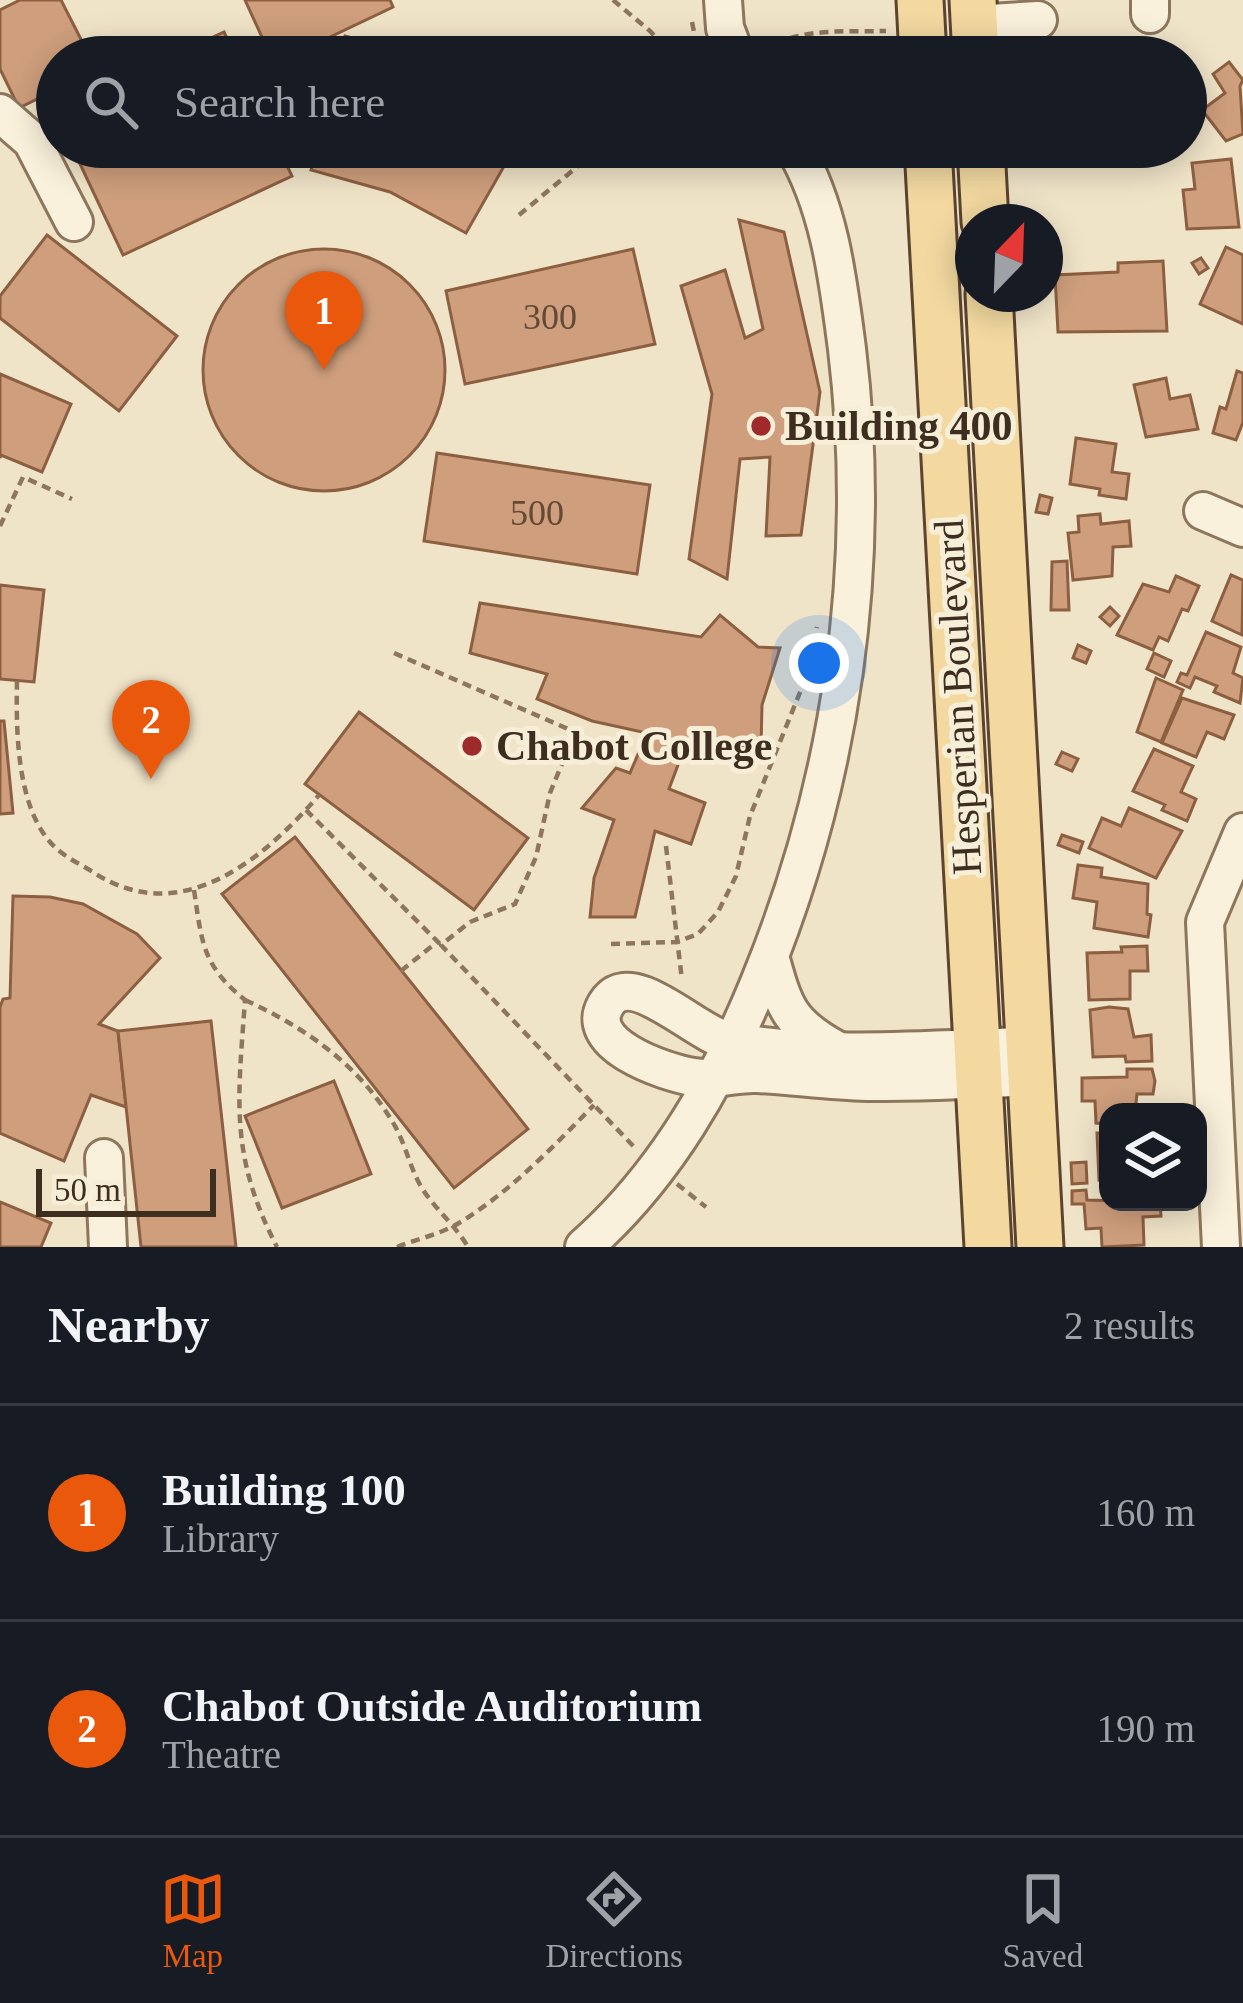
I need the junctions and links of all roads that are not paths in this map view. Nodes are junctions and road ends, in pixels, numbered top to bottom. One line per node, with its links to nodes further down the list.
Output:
1 (723, 0): 4 (street)
2 (1038, 20): 3 (street)
3 (975, 27)
4 (728, 36)
5 (0, 113): 6 (street)
6 (36, 149)
7 (46, 168): 12 (street)
8 (804, 168): 17 (street)
9 (929, 168): 21 (main road, Hesperian Boulevard)
10 (982, 168): 11 (main road)
11 (984, 204)
12 (74, 222)
13 (989, 312): 20 (main road, Hesperian Boulevard)
14 (1203, 511): 15 (street)
15 (1243, 528)
16 (1243, 832): 23 (street)
17 (770, 956): 18 (street); 19 (street)
18 (734, 1042): 19 (street); 22 (street); 22 (street)
19 (838, 1051): 21 (street)
20 (1030, 1062): 21 (street); 28 (main road, Hesperian Boulevard)
21 (979, 1064): 22 (street); 27 (main road, Hesperian Boulevard)
22 (714, 1080): 26 (street)
23 (1229, 1123): 29 (street)
24 (104, 1158): 25 (street)
25 (108, 1247)
26 (584, 1247)
27 (988, 1247)
28 (1040, 1247)
29 (1221, 1247)

